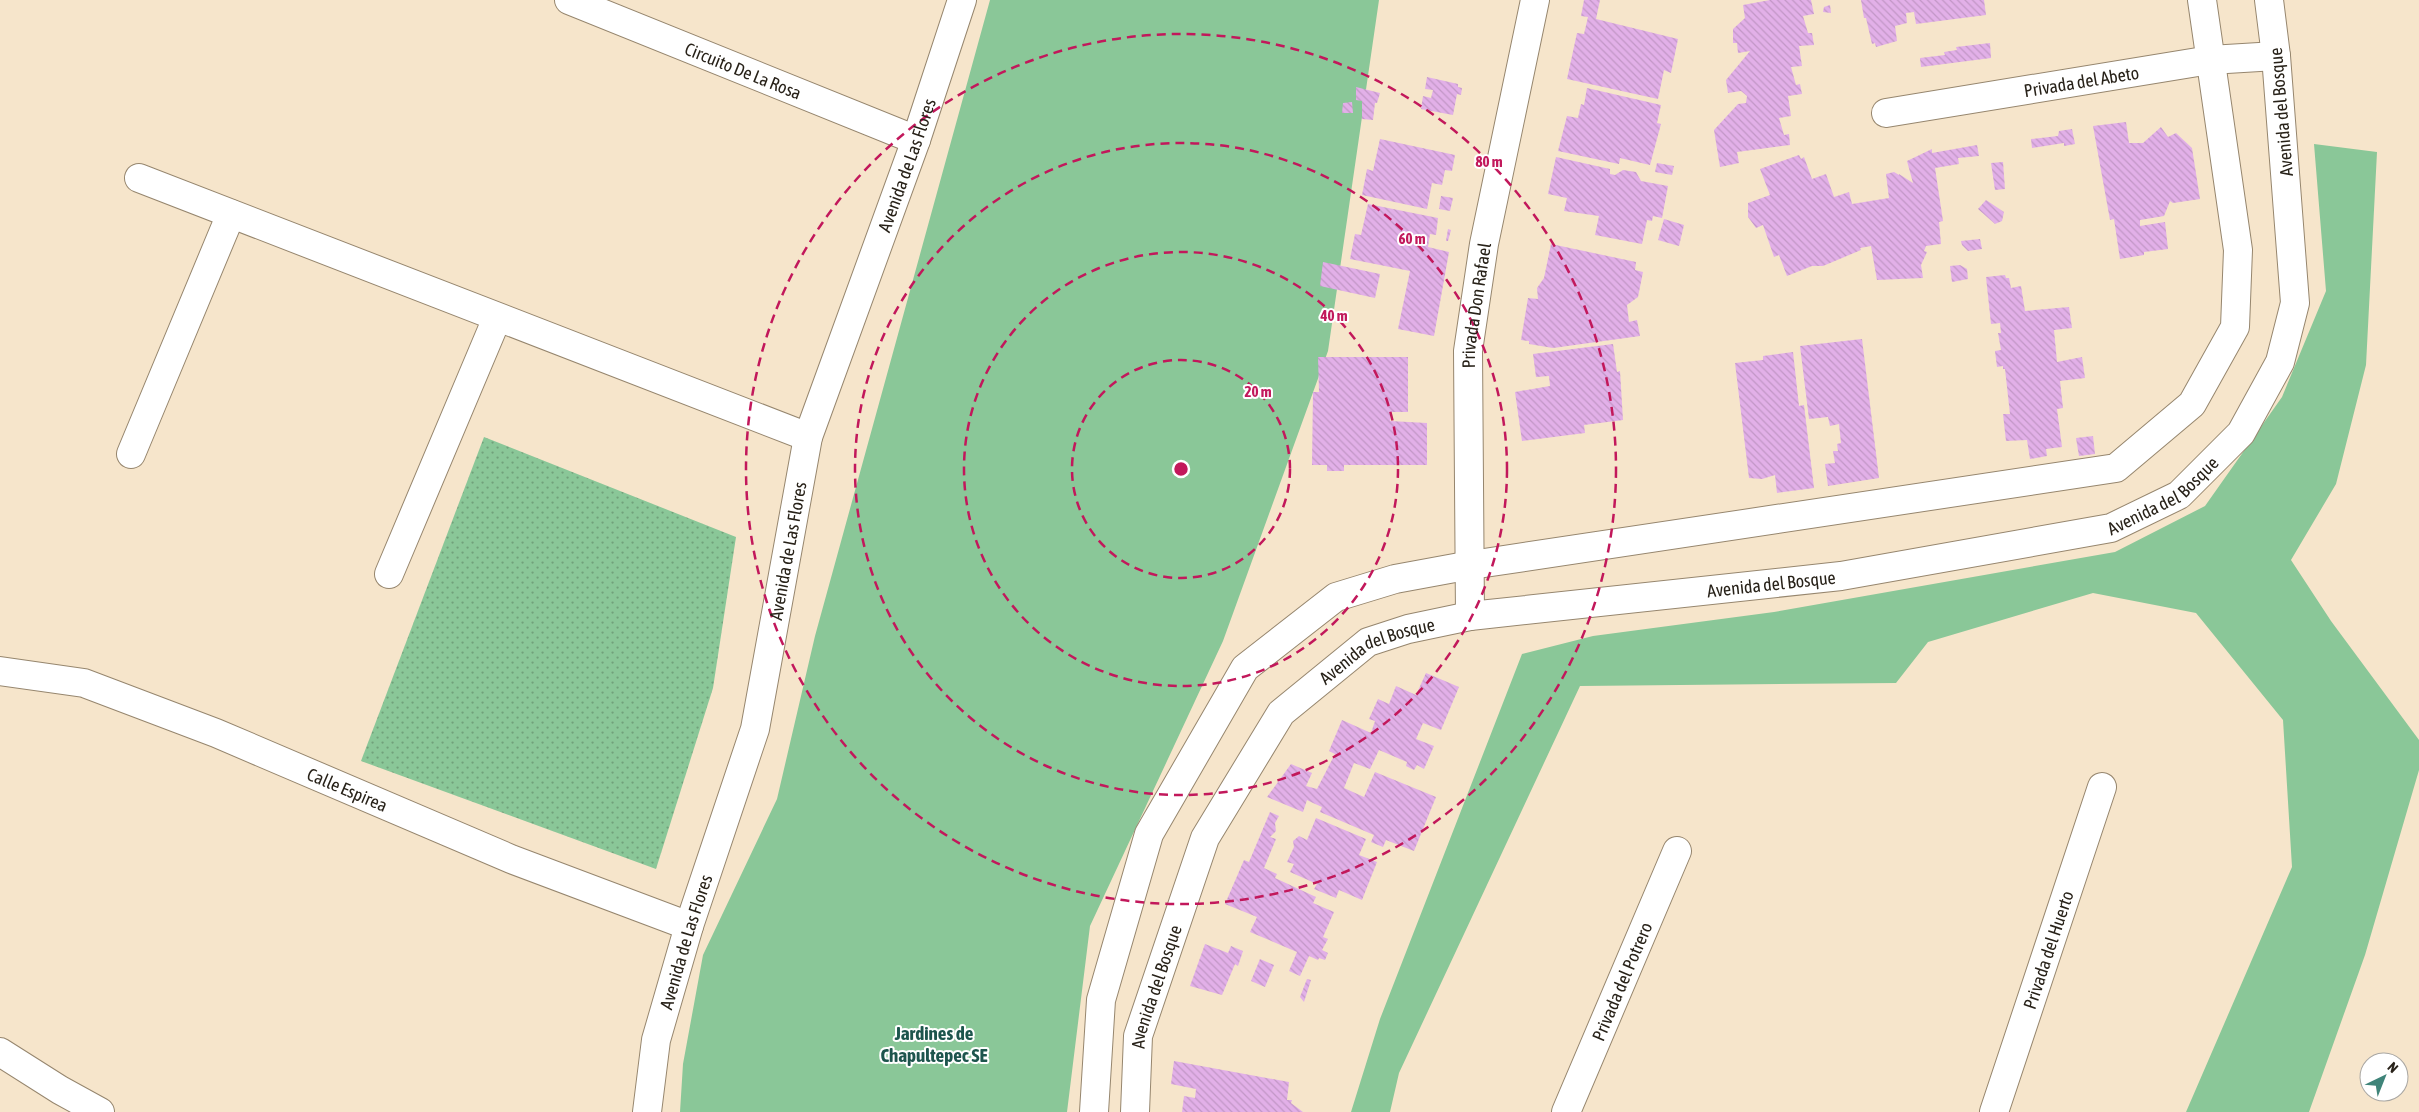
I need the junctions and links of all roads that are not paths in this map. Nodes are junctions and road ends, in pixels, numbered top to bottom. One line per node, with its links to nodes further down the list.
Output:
1 (569, 0): 9 (street, Circuito De La Rosa)
2 (962, 0): 9 (street, Avenida de Las Flores)
3 (1535, 0): 15 (street, Privada Don Rafael)
4 (2202, 0): 7 (street)
5 (2269, 0): 6 (street, Avenida del Bosque)
6 (2276, 56): 7 (street, Privada del Abeto); 17 (street, Avenida del Bosque)
7 (2210, 60): 8 (street, Privada del Abeto); 15 (street)
8 (1886, 112)
9 (916, 140): 13 (street, Avenida de Las Flores)
10 (139, 178): 11 (street)
11 (231, 214): 12 (street); 14 (street)
12 (497, 318): 13 (street); 16 (street)
13 (808, 437): 21 (street, Avenida de Las Flores)
14 (131, 454)
15 (1471, 565): 17 (street, Privada Don Rafael); 25 (street)
16 (389, 574)
17 (1470, 616): 26 (street, Avenida del Bosque)
18 (0, 671): 21 (street, Calle Espirea)
19 (2102, 787): 28 (street, Privada del Huerto)
20 (1677, 851): 27 (street, Privada del Potrero)
21 (689, 926): 24 (street, Avenida de Las Flores)
22 (0, 1052): 23 (street)
23 (100, 1112)
24 (647, 1112)
25 (1094, 1112)
26 (1135, 1112)
27 (1566, 1112)
28 (1994, 1112)

